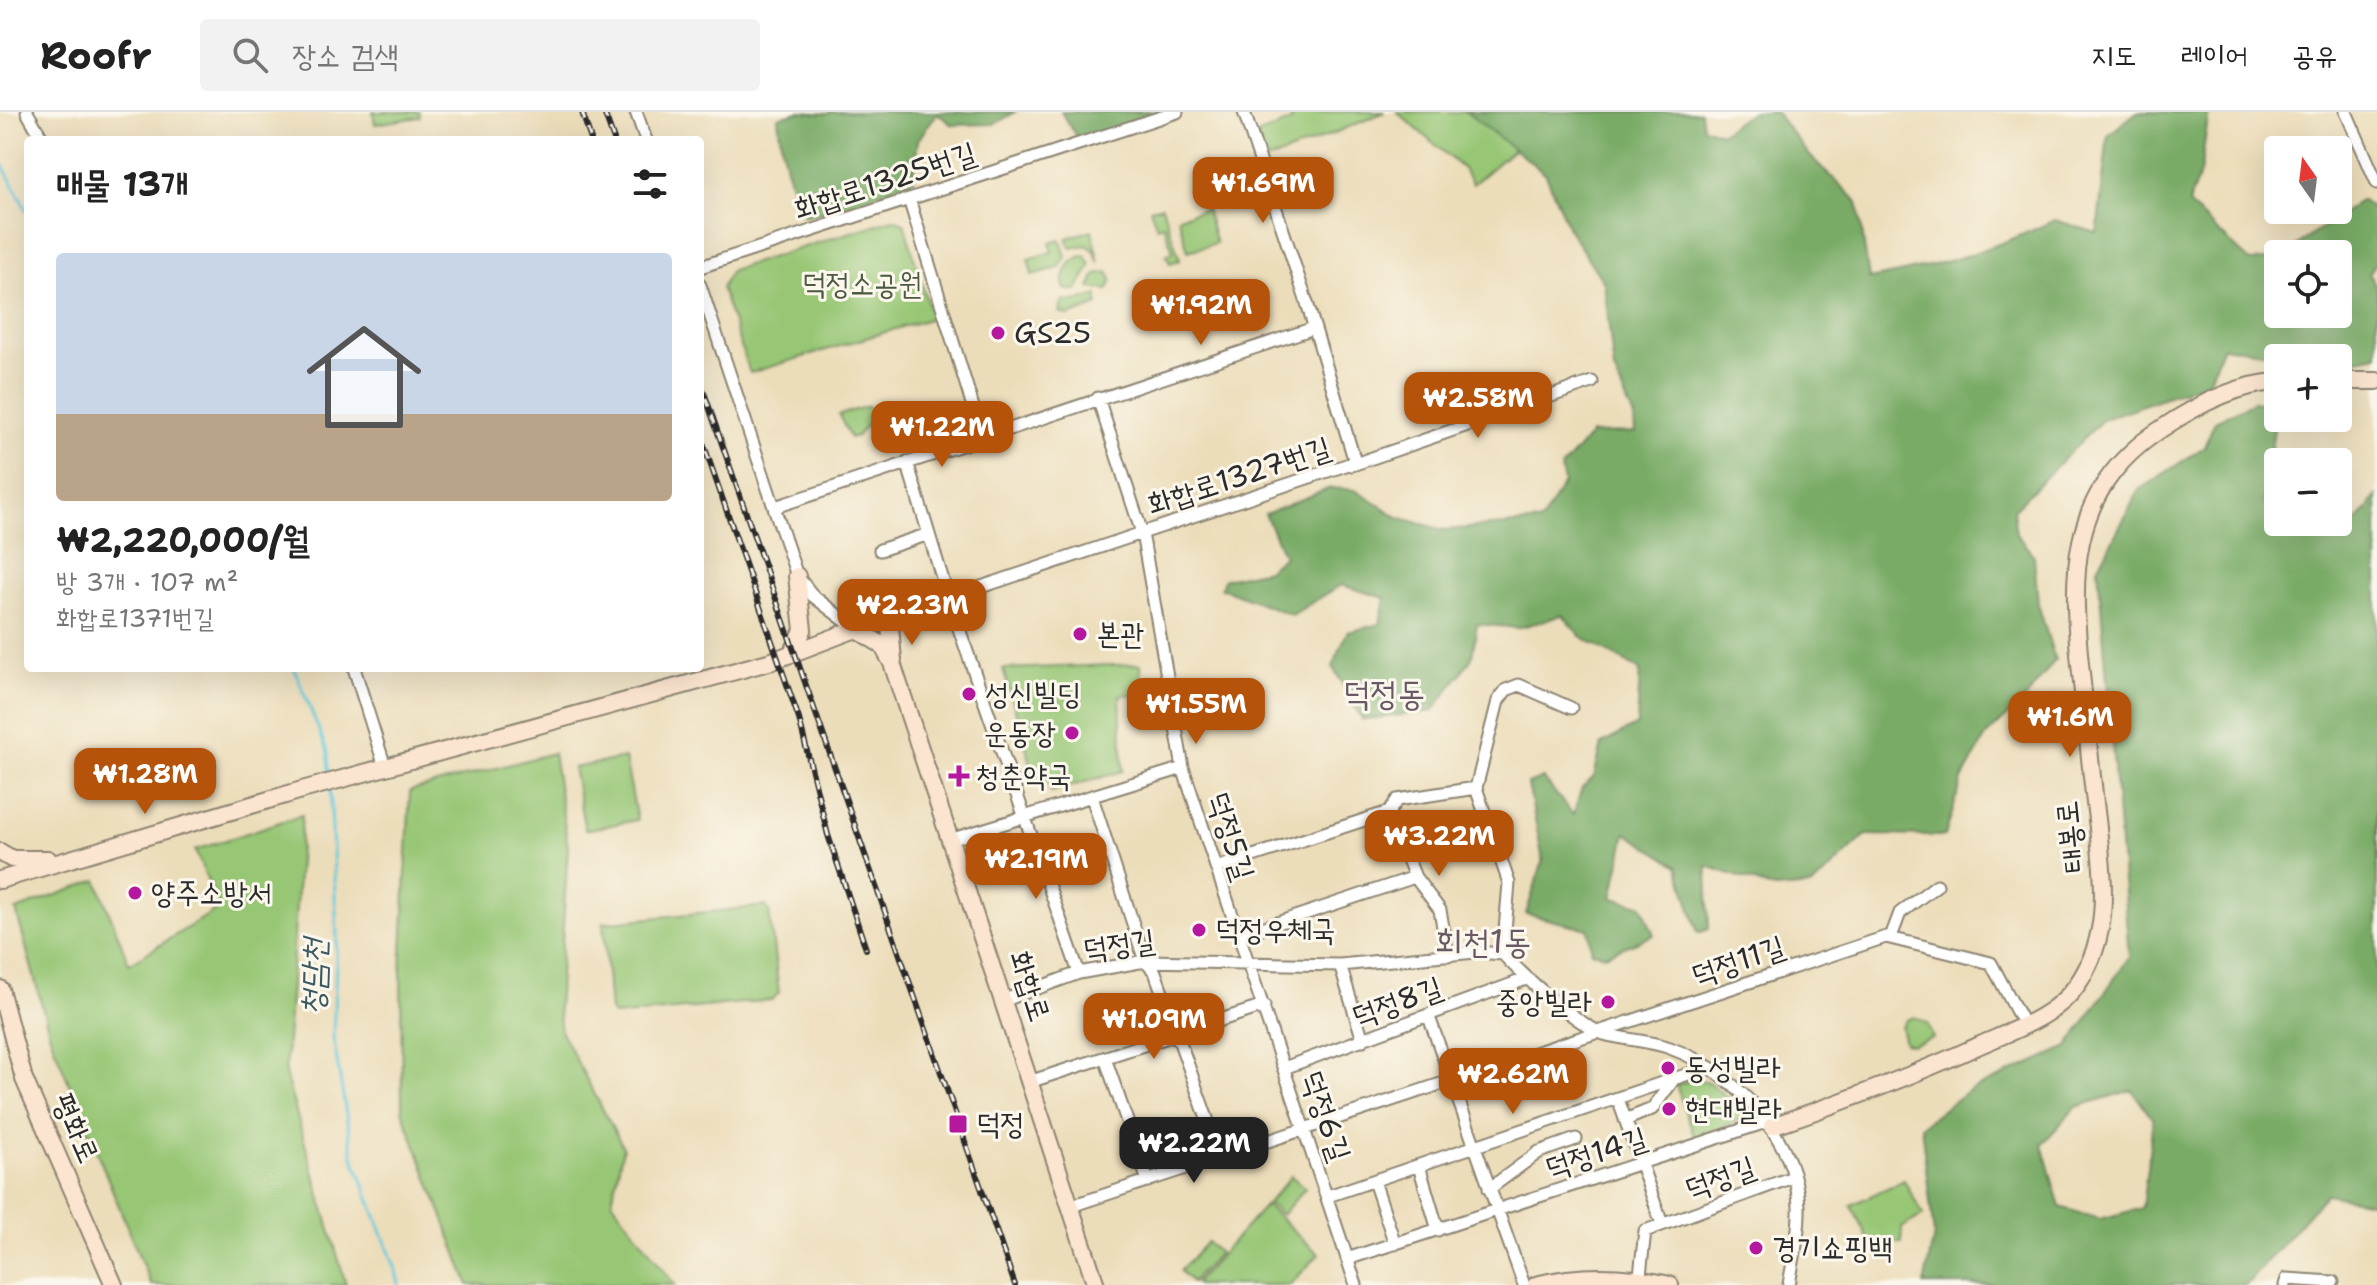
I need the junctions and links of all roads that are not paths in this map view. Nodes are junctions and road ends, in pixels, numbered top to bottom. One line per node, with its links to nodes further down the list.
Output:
1 (27, 112): 6 (street)
2 (636, 112): 7 (street)
3 (1177, 112): 9 (street, 화합로1325번길)
4 (1244, 112): 12 (street)
5 (2346, 112): 8 (street)
6 (41, 136)
7 (645, 136)
8 (2377, 183)
9 (909, 199): 10 (street, 화합로1325번길); 18 (street)
10 (704, 266)
11 (704, 297): 21 (street)
12 (1314, 328): 17 (street); 20 (street, 화합로1327번길)
13 (2352, 381): 14 (main road)
14 (2377, 381)
15 (1592, 382): 20 (street)
16 (2264, 385): 60 (main road, 태봉로)
17 (1098, 398): 18 (street); 22 (street, 화합로1327번길)
18 (982, 436): 19 (street)
19 (907, 462): 21 (street); 23 (street)
20 (1352, 465): 22 (street, 화합로1327번길)
21 (775, 507): 25 (street)
22 (1142, 533): 26 (street, 화합로1327번길); 34 (street, 덕정5길)
23 (929, 534): 24 (street); 26 (street)
24 (880, 550)
25 (797, 576): 28 (street); 29 (main road)
26 (948, 597): 27 (street, 화합로1327번길); 38 (street)
27 (891, 616): 28 (street); 30 (main road)
28 (856, 629): 29 (main road); 30 (main road, 화합로)
29 (798, 652): 33 (main road)
30 (894, 670): 39 (main road, 화합로)
31 (355, 672): 33 (street)
32 (1571, 708): 35 (street)
33 (385, 767): 41 (main road)
34 (1183, 768): 36 (street); 42 (street, 덕정5길)
35 (1476, 788): 37 (street); 48 (street)
36 (1092, 797): 38 (street); 50 (street)
37 (1389, 812): 42 (street); 43 (street)
38 (1027, 817): 39 (street); 53 (street)
39 (953, 839): 56 (main road, 화합로)
40 (0, 852): 41 (main road)
41 (74, 858): 44 (main road)
42 (1216, 868): 46 (street, 덕정5길)
43 (1415, 877): 46 (street); 49 (street)
44 (0, 880)
45 (1937, 885): 47 (street)
46 (1238, 936): 51 (street, 덕정5길)
47 (1891, 937): 59 (street, 덕정11길); 60 (street)
48 (1503, 954): 49 (street, 덕정길); 54 (street, 덕정길)
49 (1448, 955): 52 (street, 덕정길)
50 (1145, 961): 51 (street, 덕정길); 53 (street, 덕정길); 62 (street)
51 (1250, 962): 52 (street, 덕정길); 57 (street, 덕정6길)
52 (1340, 965): 63 (street)
53 (1079, 973): 56 (street, 덕정길)
54 (1526, 979): 58 (street, 덕정8길); 61 (street, 덕정길)
55 (0, 989): 95 (main road, 평화로)
56 (1005, 1000): 69 (main road, 화합로)
57 (1264, 1006): 62 (street); 67 (street, 덕정6길)
58 (1429, 1017): 63 (street, 덕정8길); 70 (street)
59 (1641, 1020): 61 (street, 덕정11길); 64 (street)
60 (2024, 1025): 72 (main road, 태봉로)
61 (1601, 1033): 64 (street, 덕정길); 70 (street, 덕정11길)
62 (1176, 1035): 65 (street); 79 (street)
63 (1363, 1040): 67 (street, 덕정8길)
64 (1646, 1041): 66 (street, 덕정길)
65 (1105, 1058): 69 (street); 83 (street)
66 (1709, 1067): 68 (street); 74 (street, 덕정길)
67 (1284, 1068): 75 (street, 덕정6길)
68 (1674, 1079): 71 (street); 73 (street)
69 (1032, 1081): 87 (main road, 화합로)
70 (1452, 1083): 75 (street, 덕정11길); 77 (street)
71 (1618, 1099): 73 (street, 덕정길); 77 (street)
72 (1798, 1117): 74 (main road, 태봉로); 78 (street, 덕정길)
73 (1625, 1120): 80 (street, 덕정길)
74 (1767, 1120): 78 (street, 덕정길); 80 (street, 덕정14길)
75 (1305, 1130): 79 (street, 덕정11길); 86 (street, 덕정6길)
76 (1576, 1139): 85 (street)
77 (1474, 1148): 81 (street); 85 (street)
78 (1782, 1148): 82 (street, 덕정길)
79 (1221, 1158): 83 (street, 덕정11길)
80 (1641, 1164): 88 (street, 덕정14길); 89 (street, 덕정길)
81 (1419, 1166): 84 (street); 90 (street)
82 (1793, 1177): 89 (street, 덕정길); 101 (street, 덕정길)
83 (1148, 1181): 87 (street, 덕정11길)
84 (1374, 1181): 86 (street); 91 (street)
85 (1489, 1189): 88 (street)
86 (1328, 1196): 92 (street, 덕정6길)
87 (1071, 1206): 96 (main road, 화합로)
88 (1496, 1211): 90 (street, 덕정14길); 98 (street)
89 (1662, 1224): 93 (street, 덕정길)
90 (1438, 1230): 91 (street, 덕정14길)
91 (1395, 1244): 92 (street, 덕정14길)
92 (1347, 1259): 97 (street, 덕정6길)
93 (1639, 1282): 99 (main road); 100 (main road)
94 (2333, 1282): 102 (street)
95 (114, 1285)
96 (1096, 1285)
97 (1356, 1285)
98 (1524, 1285)
99 (1536, 1285)
100 (1670, 1285)
101 (1789, 1285)
102 (2285, 1285)

